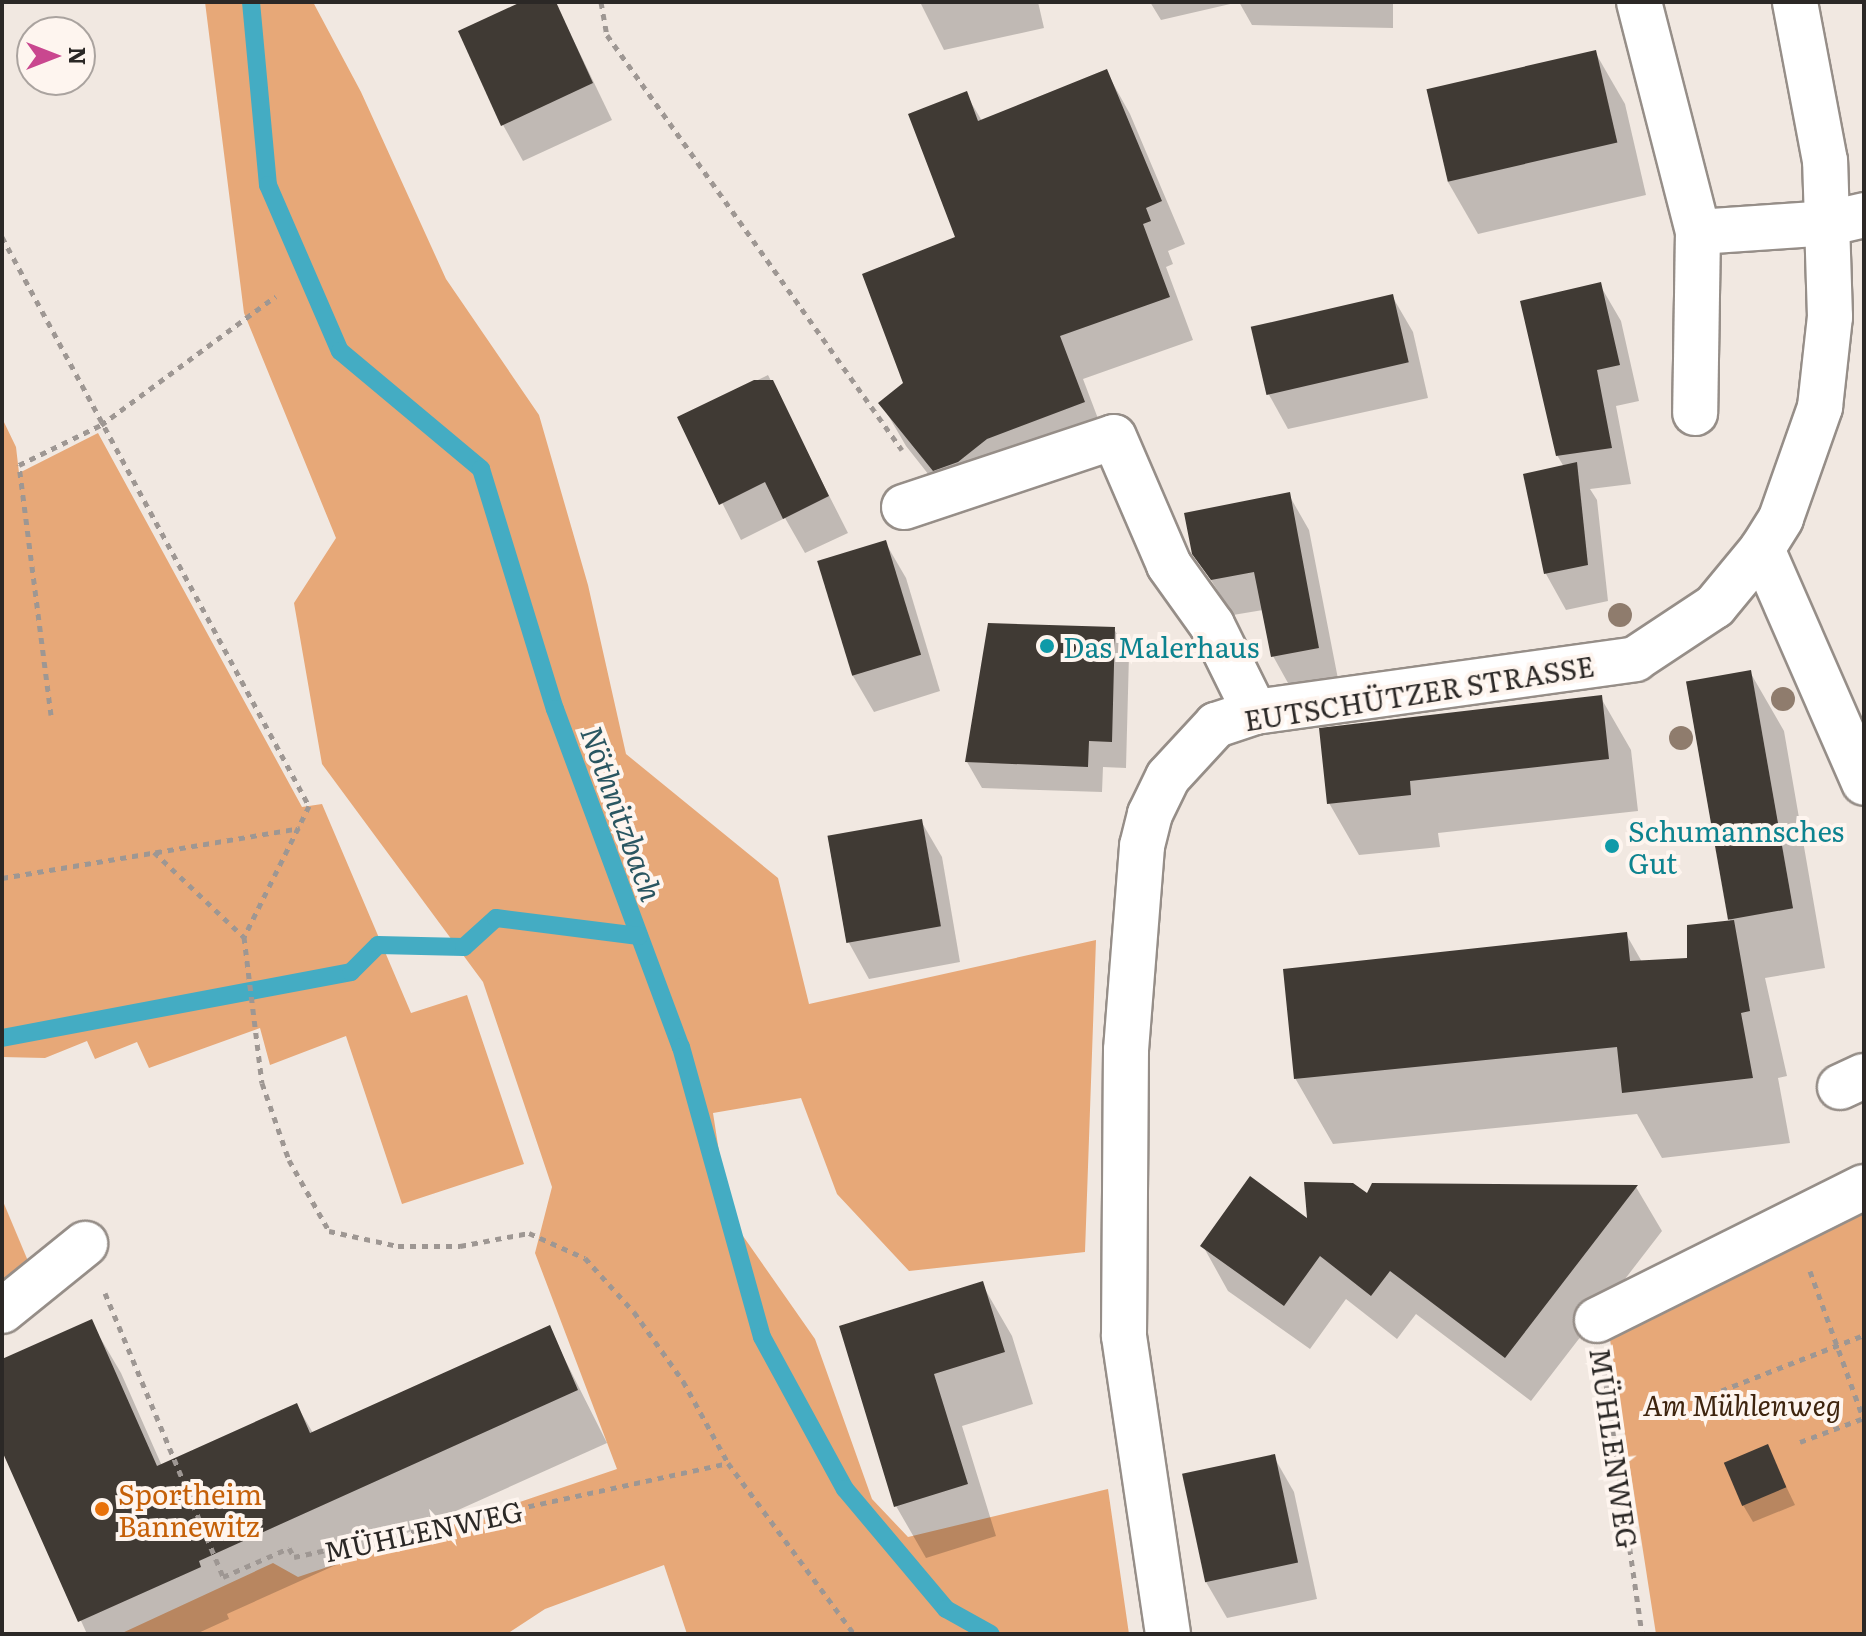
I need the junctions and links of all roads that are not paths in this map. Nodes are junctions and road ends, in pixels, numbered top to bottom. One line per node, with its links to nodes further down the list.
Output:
1 (1639, 2): 4 (street)
2 (1795, 2): 3 (street, EUTSCHÜTZER STRASSE)
3 (1847, 219): 4 (street); 7 (street, EUTSCHÜTZER STRASSE)
4 (1698, 232): 5 (street)
5 (1695, 413)
6 (920, 502): 8 (street)
7 (1762, 549): 8 (street, EUTSCHÜTZER STRASSE); 9 (street)
8 (1255, 712): 14 (street, EUTSCHÜTZER STRASSE)
9 (1864, 783)
10 (1864, 1187): 13 (street, MÜHLENWEG)
11 (85, 1244): 12 (street)
12 (2, 1311)
13 (1597, 1320)
14 (1168, 1634)

